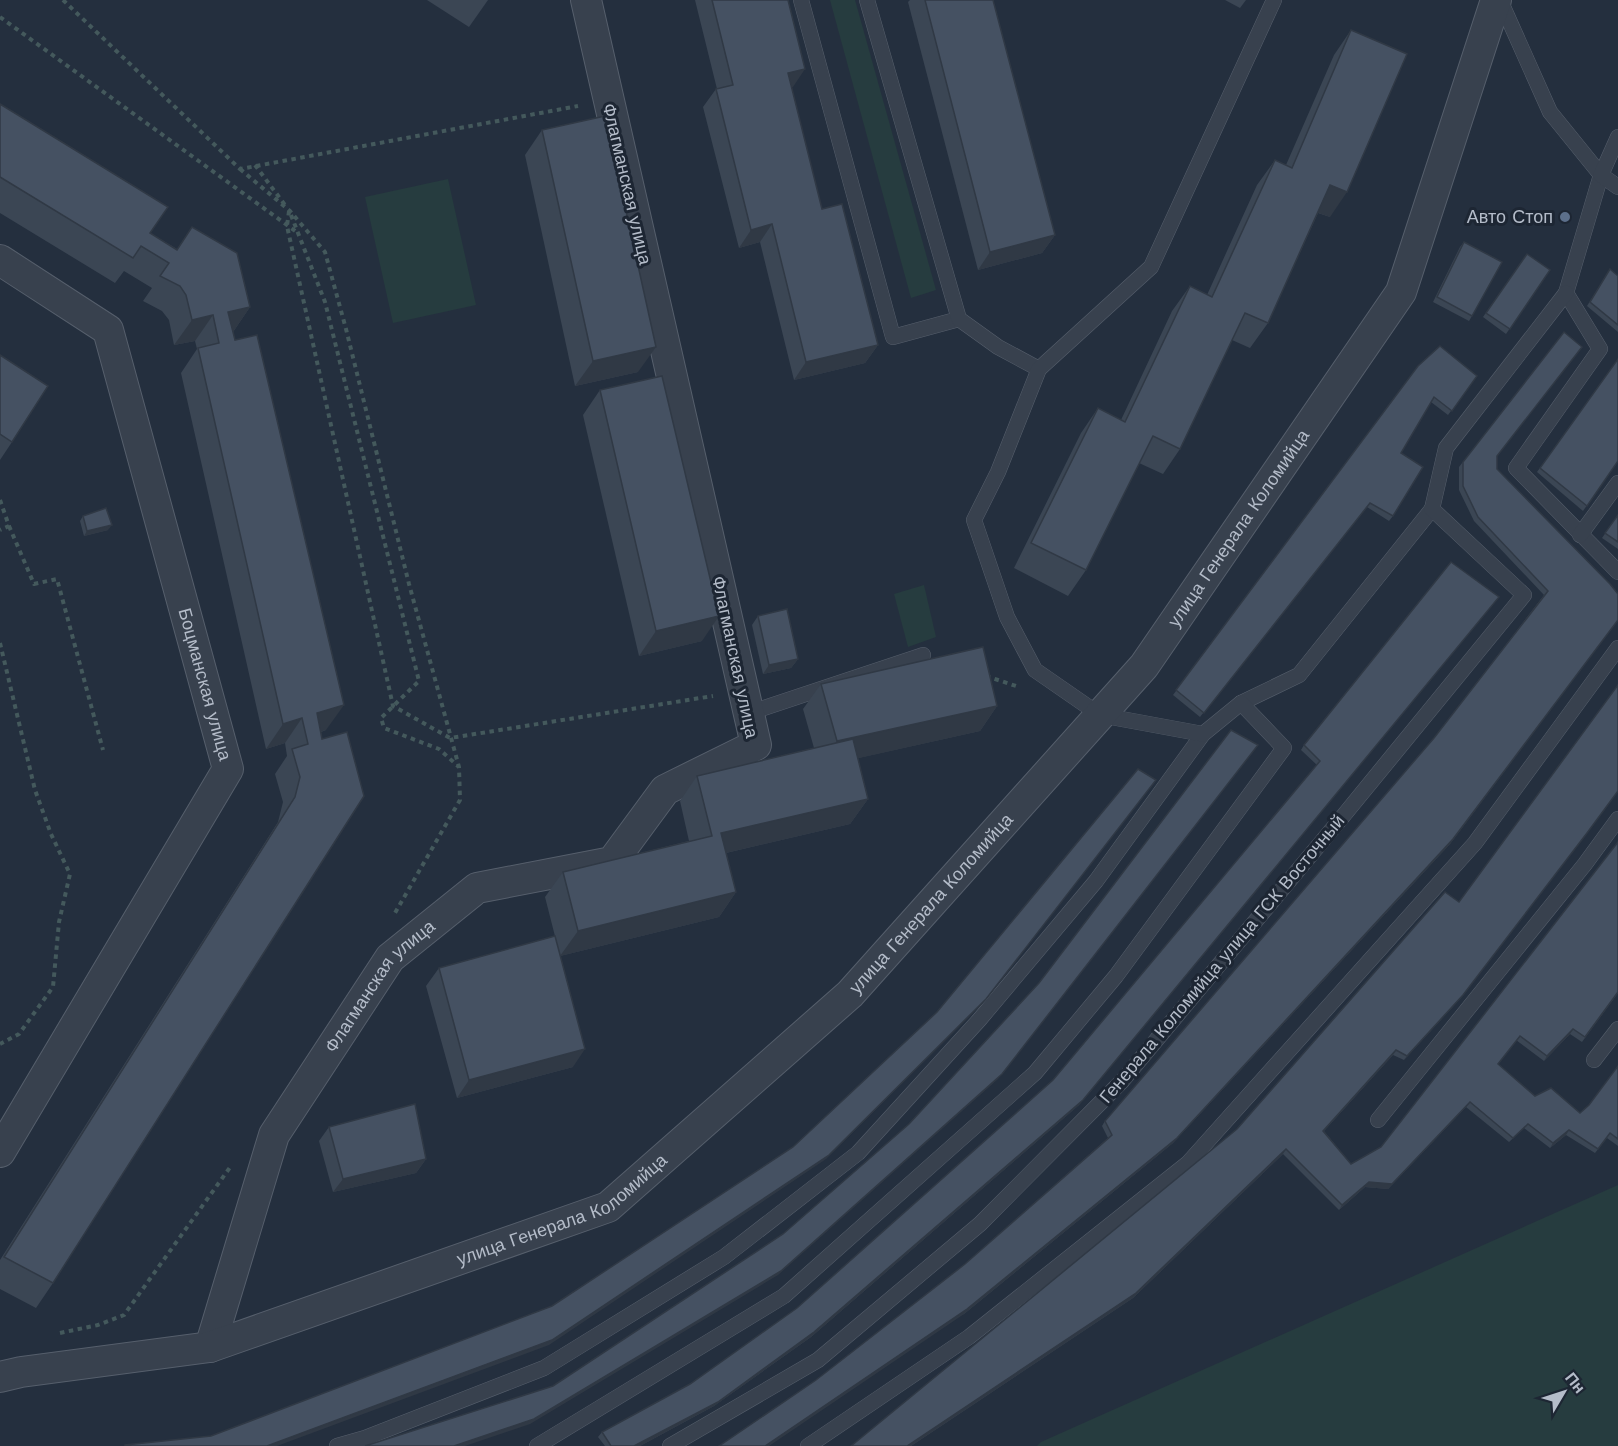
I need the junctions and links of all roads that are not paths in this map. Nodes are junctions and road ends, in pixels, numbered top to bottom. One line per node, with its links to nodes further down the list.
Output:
1 (586, 0): 19 (street, Флагманская улица)
2 (801, 0): 11 (lane)
3 (867, 0): 11 (lane)
4 (1274, 0): 12 (lane)
5 (1498, 0): 7 (lane); 21 (street, улица Генерала Коломийца)
6 (1618, 137): 7 (lane)
7 (1601, 175): 8 (lane); 10 (lane)
8 (1618, 187)
9 (0, 260): 27 (street, Боцманская улица)
10 (1566, 292): 14 (lane); 15 (lane)
11 (959, 319): 12 (lane)
12 (1039, 369): 21 (lane)
13 (1618, 483): 15 (lane)
14 (1432, 509): 20 (lane); 32 (lane, Генерала Коломийца улица ГСК Восточный)
15 (1580, 535): 16 (lane)
16 (1618, 572)
17 (1618, 648): 33 (lane)
18 (923, 655): 19 (lane)
19 (746, 702): 28 (street, Флагманская улица)
20 (1240, 703): 22 (lane); 31 (lane)
21 (1100, 715): 22 (lane); 28 (street, улица Генерала Коломийца)
22 (1203, 734): 30 (lane)
23 (1618, 819): 26 (lane)
24 (1618, 1029): 25 (lane)
25 (1594, 1060)
26 (1378, 1120)
27 (0, 1152)
28 (210, 1347): 29 (street, улица Генерала Коломийца)
29 (0, 1377)
30 (337, 1446)
31 (537, 1446)
32 (670, 1446)
33 (808, 1446)

